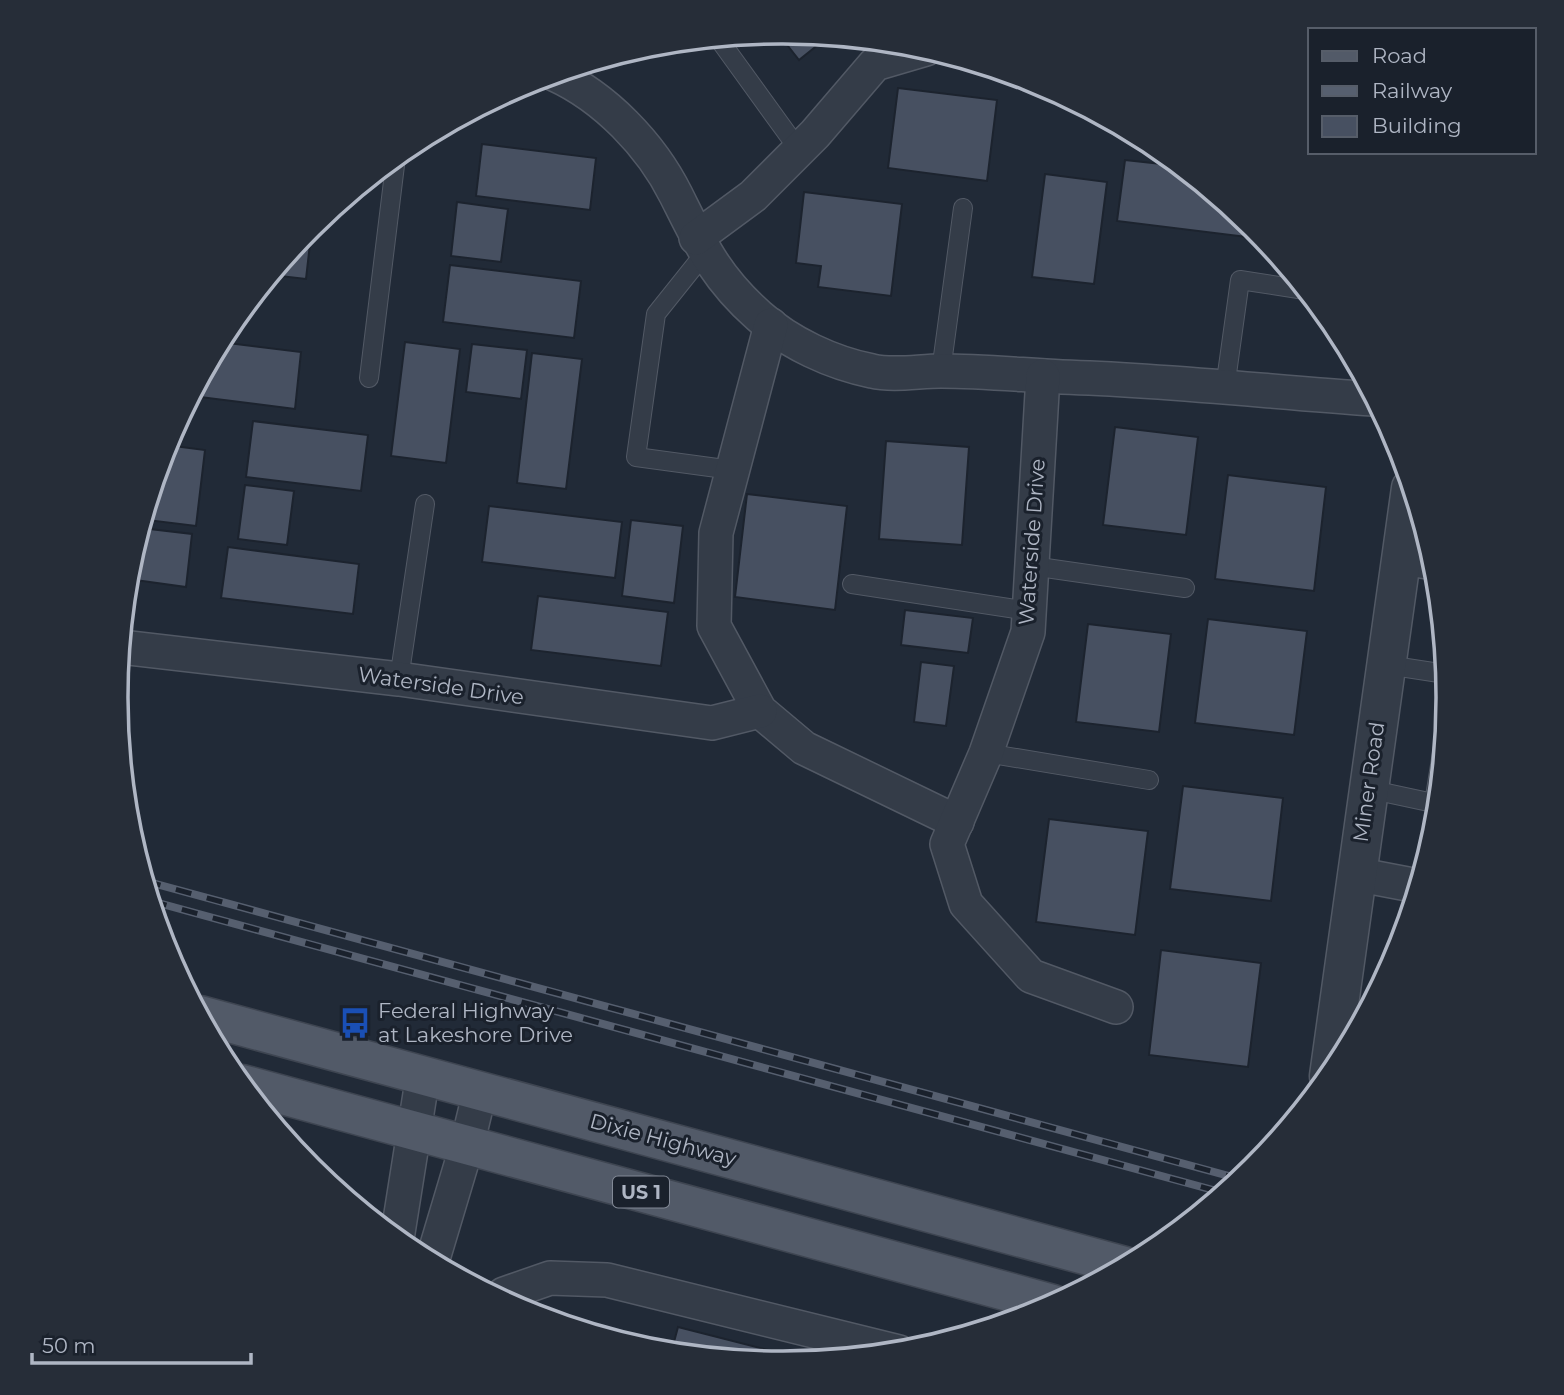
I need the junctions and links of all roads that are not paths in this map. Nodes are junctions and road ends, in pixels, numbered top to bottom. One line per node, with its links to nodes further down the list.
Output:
1 (724, 46): 4 (lane)
2 (905, 55): 4 (street)
3 (565, 81): 7 (street)
4 (799, 150): 7 (street)
5 (394, 172): 12 (lane)
6 (963, 208): 10 (lane)
7 (700, 246): 9 (street); 15 (lane)
8 (1291, 287): 13 (lane)
9 (771, 325): 10 (street); 15 (street)
10 (941, 371): 11 (street)
11 (1043, 376): 13 (street); 19 (street, Waterside Drive)
12 (369, 378)
13 (1225, 388): 14 (street)
14 (1363, 398)
15 (732, 471): 27 (street)
16 (425, 504): 26 (lane)
17 (1415, 536): 18 (street, Miner Road)
18 (1417, 561): 24 (street, Miner Road)
19 (1032, 566): 21 (lane); 22 (street, Waterside Drive)
20 (852, 584): 22 (lane)
21 (1185, 588)
22 (1029, 611): 28 (street, Waterside Drive)
23 (131, 648): 26 (street, Waterside Drive)
24 (1387, 665): 25 (lane); 30 (street, Miner Road)
25 (1435, 672)
26 (399, 679): 27 (street, Waterside Drive)
27 (760, 711): 32 (street)
28 (986, 753): 29 (lane); 32 (street, Waterside Drive)
29 (1149, 780)
30 (1368, 789): 31 (lane); 33 (street, Miner Road)
31 (1427, 802)
32 (957, 822): 35 (street, Waterside Drive)
33 (1356, 874): 34 (street); 37 (street, Miner Road)
34 (1408, 884)
35 (1116, 1007)
36 (213, 1019): 38 (main road, Dixie Highway)
37 (1338, 1041)
38 (423, 1076): 40 (main road, Dixie Highway); 41 (street)
39 (258, 1088): 41 (main road, US 1)
40 (480, 1091): 42 (street); 45 (main road, Dixie Highway)
41 (416, 1131): 42 (main road, US 1); 43 (street)
42 (467, 1145): 44 (street); 47 (main road, US 1)
43 (399, 1227)
44 (435, 1251)
45 (1112, 1262)
46 (511, 1292): 48 (street)
47 (1036, 1299)
48 (872, 1345)

